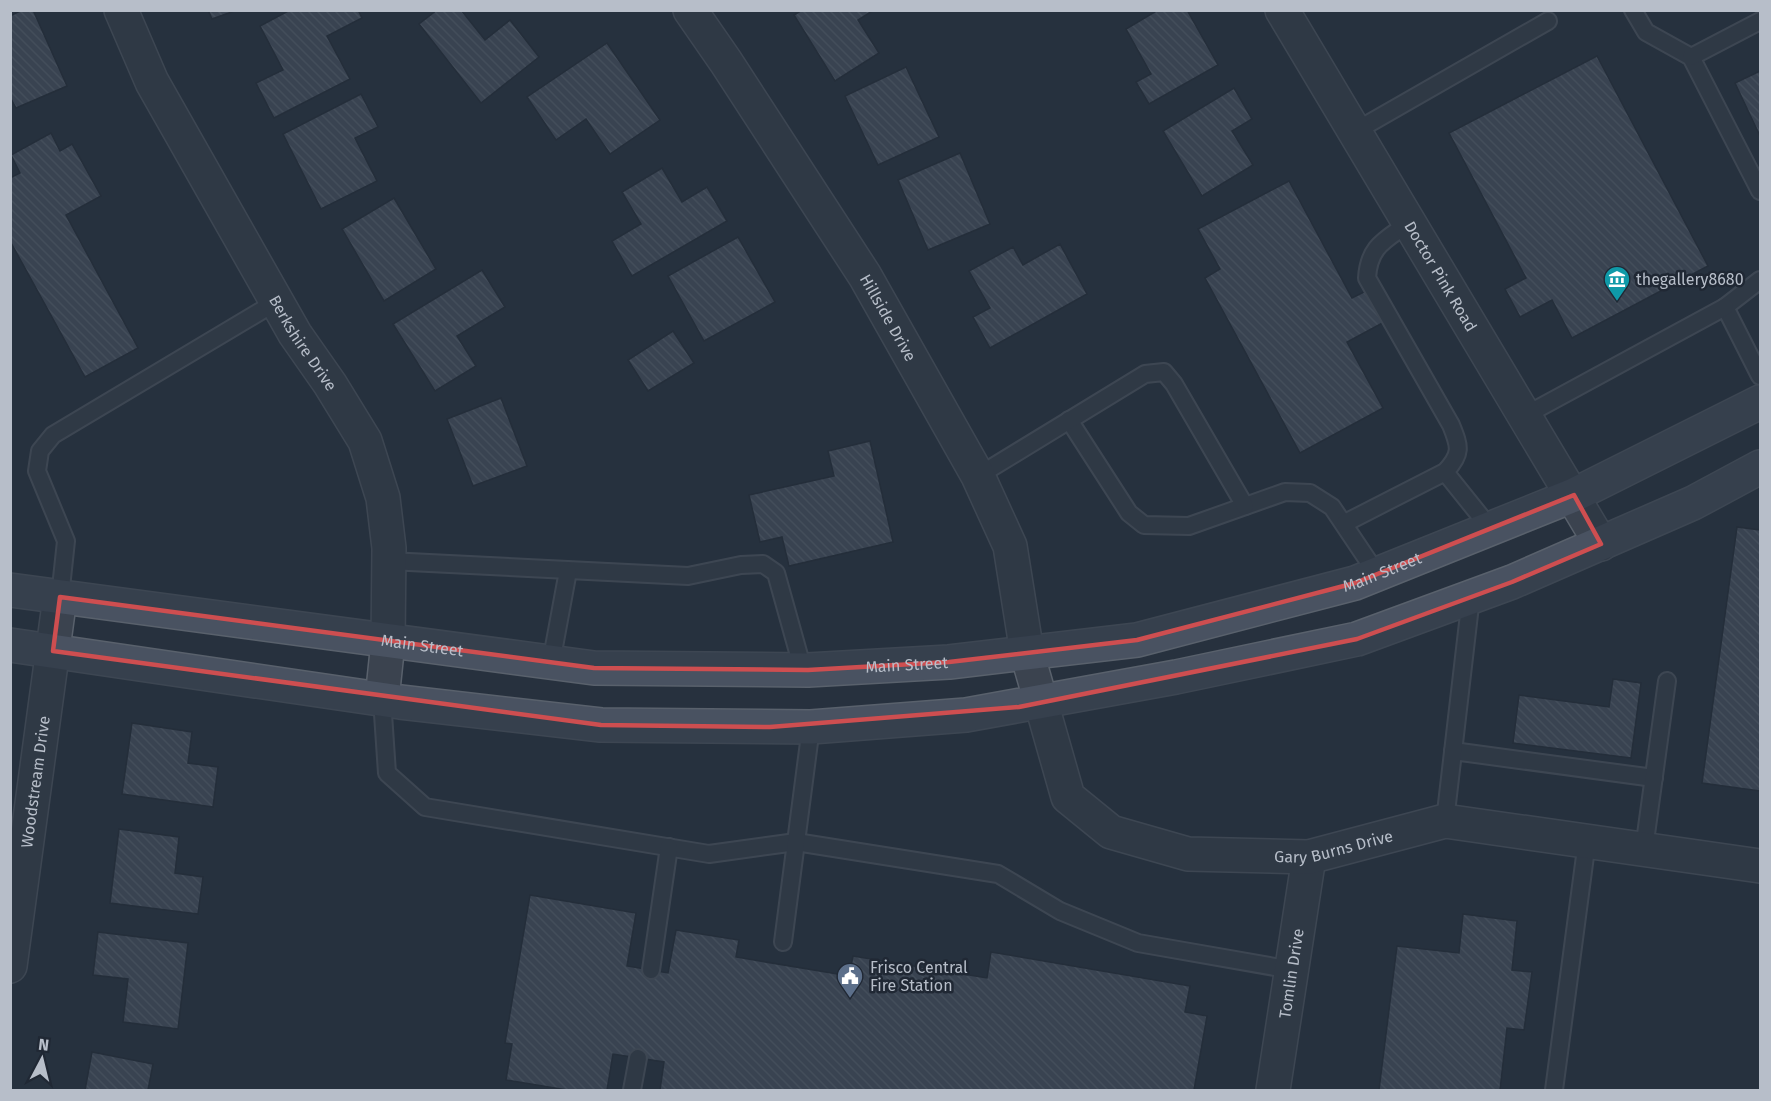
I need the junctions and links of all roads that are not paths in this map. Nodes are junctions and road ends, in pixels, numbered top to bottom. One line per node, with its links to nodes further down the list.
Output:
1 (121, 10): 12 (street, Berkshire Drive)
2 (690, 10): 20 (street, Hillside Drive)
3 (1282, 10): 8 (street, Doctor Pink Road)
4 (1633, 10): 7 (lane)
5 (1548, 21): 8 (lane)
6 (1761, 21): 7 (lane)
7 (1691, 57): 9 (lane)
8 (1354, 132): 10 (street, Doctor Pink Road)
9 (1761, 191)
10 (1410, 222): 16 (street, Doctor Pink Road); 19 (lane)
11 (1761, 280): 13 (lane)
12 (276, 302): 26 (street, Berkshire Drive); 30 (lane)
13 (1725, 307): 14 (lane); 16 (lane)
14 (1761, 376)
15 (1761, 402): 21 (main road, Main Street)
16 (1526, 415): 21 (street, Doctor Pink Road)
17 (1069, 420): 20 (lane); 22 (lane); 22 (lane)
18 (1761, 467): 25 (main road)
19 (1445, 472): 23 (lane); 24 (lane)
20 (978, 476): 35 (street, Hillside Drive)
21 (1574, 495): 24 (main road, Main Street); 25 (street, Doctor Pink Road)
22 (1245, 506): 23 (lane)
23 (1345, 523): 28 (lane)
24 (1490, 528): 28 (main road, Main Street)
25 (1601, 544): 31 (main road)
26 (389, 561): 27 (lane); 32 (street, Berkshire Drive)
27 (568, 571): 36 (lane); 37 (lane)
28 (1377, 574): 35 (main road, Main Street)
29 (10, 590): 30 (main road, Main Street)
30 (60, 597): 32 (main road, Main Street); 34 (street, Woodstream Drive)
31 (1471, 597): 40 (main road); 42 (lane)
32 (388, 642): 36 (main road, Main Street); 39 (street, Berkshire Drive)
33 (10, 645): 34 (main road)
34 (53, 651): 39 (main road); 51 (street, Woodstream Drive)
35 (1027, 653): 37 (main road, Main Street); 40 (street, Gary Burns Drive)
36 (551, 663): 37 (main road, Main Street)
37 (803, 670)
38 (1667, 681): 43 (lane)
39 (382, 699): 41 (main road); 47 (lane)
40 (1040, 703): 41 (main road); 49 (street, Gary Burns Drive)
41 (812, 727): 46 (lane)
42 (1453, 751): 43 (lane); 44 (lane)
43 (1654, 778): 48 (lane)
44 (1445, 822): 45 (street, Gary Burns Drive); 49 (street, Gary Burns Drive)
45 (1587, 841): 48 (street, Gary Burns Drive); 59 (lane)
46 (796, 842): 47 (lane); 52 (lane); 55 (lane)
47 (669, 847): 54 (lane)
48 (1644, 849): 50 (street, Gary Burns Drive)
49 (1309, 857): 55 (street, Tomlin Drive)
50 (1761, 866)
51 (16, 898): 53 (street, Woodstream Drive)
52 (783, 942)
53 (10, 966)
54 (651, 970)
55 (1292, 970): 58 (street, Tomlin Drive)
56 (638, 1058): 57 (lane)
57 (632, 1090)
58 (1273, 1090)
59 (1554, 1090)

